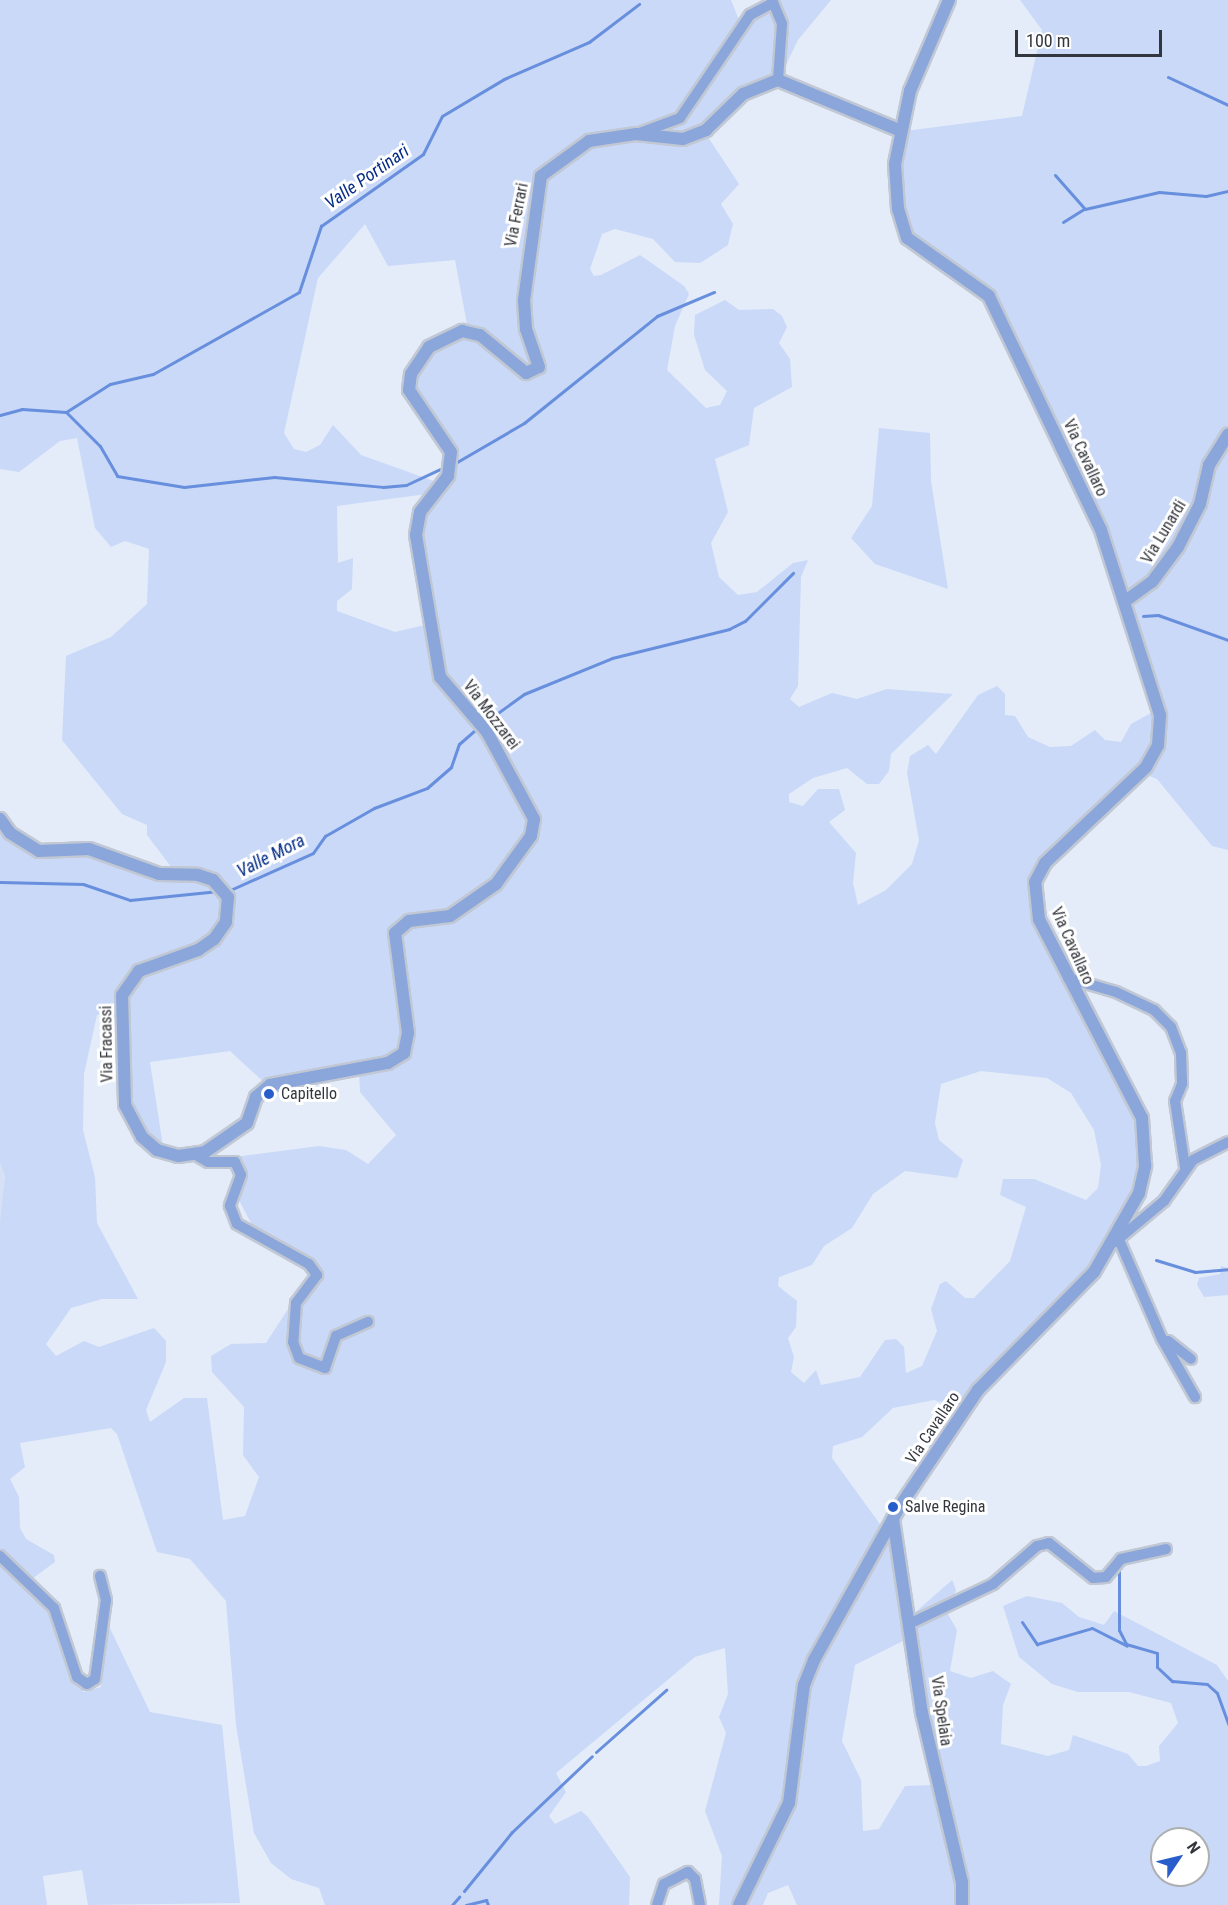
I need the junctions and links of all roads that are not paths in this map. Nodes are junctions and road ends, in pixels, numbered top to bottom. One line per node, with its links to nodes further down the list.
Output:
1 (950, 0): 4 (street, Via Cavallaro)
2 (772, 2): 3 (street); 5 (street)
3 (778, 80): 4 (street); 5 (street, Via Ferrari)
4 (901, 131): 8 (street, Via Cavallaro)
5 (636, 134): 6 (street, Via Ferrari)
6 (418, 362): 12 (street, Via Mozzarei)
7 (1228, 435): 8 (street, Via Lunardi)
8 (1125, 602): 10 (street, Via Cavallaro)
9 (0, 819): 12 (street, Via Fracassi)
10 (1068, 978): 13 (street); 14 (street, Via Cavallaro)
11 (1228, 1142): 13 (street)
12 (194, 1155): 15 (street)
13 (1185, 1167): 14 (street)
14 (1116, 1242): 16 (street); 19 (street, Via Cavallaro)
15 (368, 1322)
16 (1158, 1330): 17 (street); 18 (street)
17 (1191, 1359)
18 (1195, 1397)
19 (893, 1519): 23 (street, Via Spelaia); 26 (street, Via Cavallaro)
20 (1166, 1549): 23 (street)
21 (0, 1556): 22 (street)
22 (100, 1576)
23 (911, 1623): 27 (street, Via Spelaia)
24 (657, 1905): 25 (street)
25 (700, 1905)
26 (739, 1905)
27 (962, 1905)

